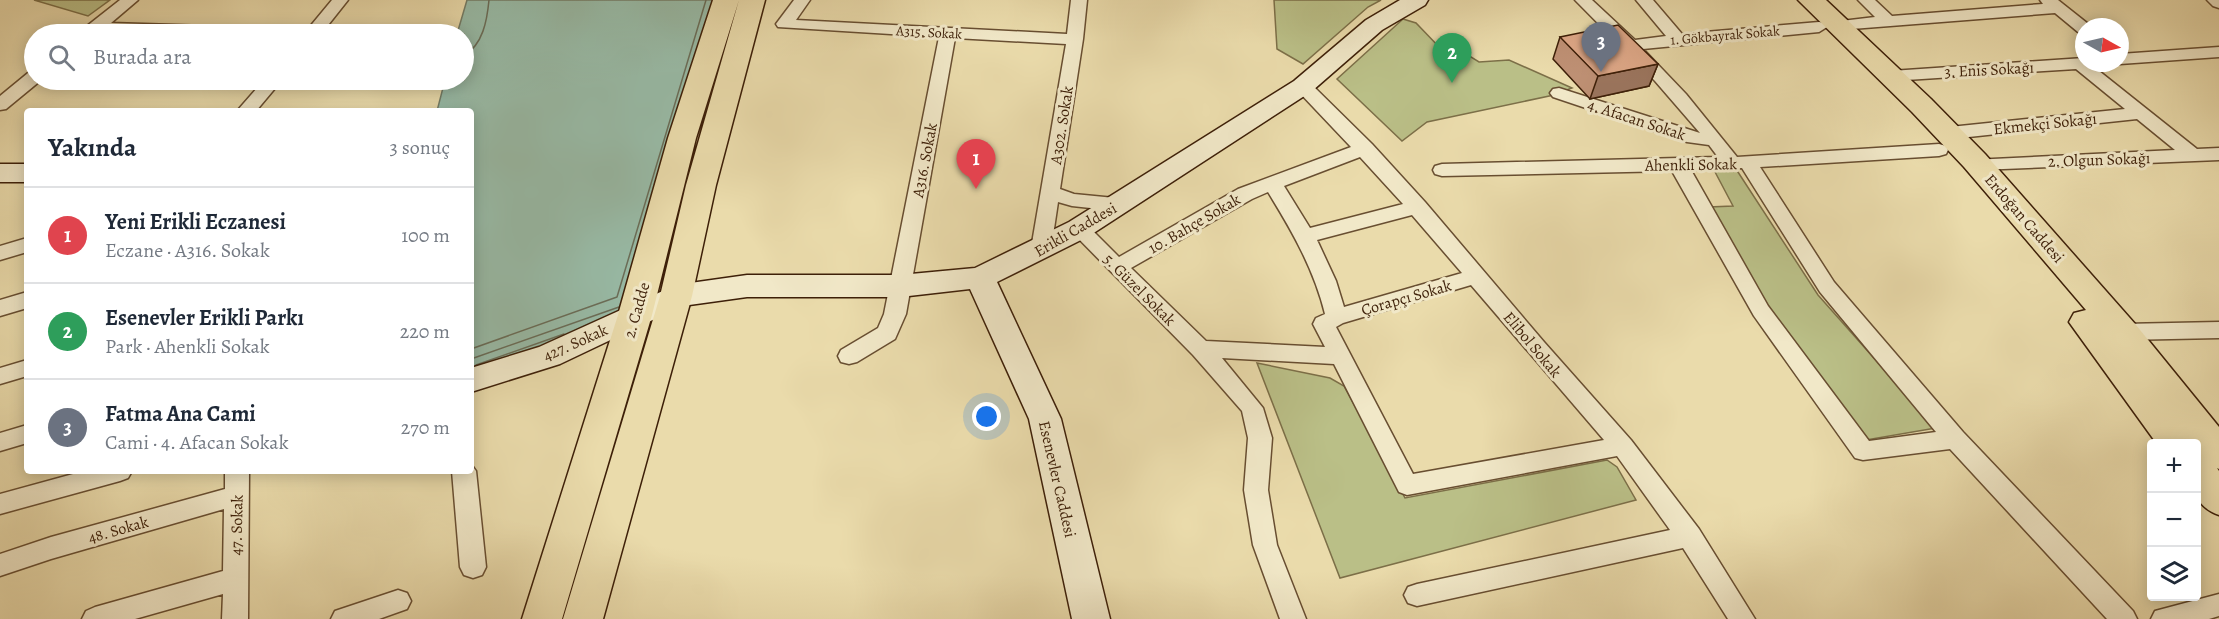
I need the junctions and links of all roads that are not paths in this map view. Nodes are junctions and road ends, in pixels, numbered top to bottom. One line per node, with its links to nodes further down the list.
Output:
1 (130, 0): 18 (street)
2 (340, 0): 19 (street)
3 (726, 0): 63 (main road, 2. Cadde)
4 (752, 0): 60 (main road, 2. Cadde)
5 (802, 0): 20 (street, A315. Sokak)
6 (1079, 0): 21 (street, A302. Sokak)
7 (1417, 0): 30 (main road, Erikli Caddesi)
8 (1583, 0): 23 (street)
9 (1644, 0): 22 (street)
10 (1791, 0): 15 (main road, Erdoğan Caddesi)
11 (1866, 0): 17 (street)
12 (2215, 0): 14 (street)
13 (2054, 2): 16 (street); 17 (street, 1. Gökbayrak Sokak)
14 (2219, 3)
15 (1823, 18): 17 (street, 1. Gökbayrak Sokak); 22 (street, 1. Gökbayrak Sokak); 28 (main road, Erdoğan Caddesi); 37 (main road, Erdoğan Caddesi)
16 (2075, 20)
17 (1888, 21)
18 (101, 24)
19 (321, 24)
20 (948, 33): 21 (street, A315. Sokak); 59 (street, A316. Sokak)
21 (1075, 39): 48 (street, A302. Sokak)
22 (1678, 39): 23 (street, 1. Gökbayrak Sokak)
23 (1631, 46): 36 (street)
24 (2219, 52): 25 (street)
25 (2129, 58)
26 (2075, 64): 28 (street, 3. Enis Sokağı)
27 (2094, 72): 35 (street)
28 (1891, 75): 37 (main road, Erdoğan Caddesi)
29 (24, 85): 33 (street)
30 (1303, 86): 38 (street, Elibol Sokak); 49 (main road, Erikli Caddesi)
31 (264, 90): 34 (street)
32 (1559, 93): 36 (street, 4. Afacan Sokak)
33 (0, 105)
34 (249, 108)
35 (2140, 113): 37 (street, Ekmekçi Sokağı); 40 (street)
36 (1716, 140): 41 (street)
37 (1944, 142): 41 (street, Ahenkli Sokak); 43 (main road, Erdoğan Caddesi); 75 (main road, Erdoğan Caddesi)
38 (1365, 148): 47 (street, 10. Bahçe Sokak); 50 (street, Elibol Sokak)
39 (2219, 154): 40 (street, 2. Olgun Sokağı)
40 (2194, 156): 43 (street, 2. Olgun Sokağı)
41 (1740, 163): 42 (street, Ahenkli Sokak); 74 (street)
42 (1678, 164): 44 (street, Ahenkli Sokak); 74 (street)
43 (1979, 164): 66 (main road, Erdoğan Caddesi)
44 (1442, 170)
45 (0, 173): 46 (main road)
46 (24, 174)
47 (1272, 183): 52 (street); 56 (street, 10. Bahçe Sokak)
48 (1050, 192): 49 (street); 54 (street, A302. Sokak)
49 (1118, 204): 51 (main road, Erikli Caddesi)
50 (1418, 207): 52 (street); 57 (street, Elibol Sokak)
51 (1079, 229): 54 (main road, Erikli Caddesi); 56 (street, 5. Güzel Sokak)
52 (1307, 236): 64 (street)
53 (24, 246): 55 (street)
54 (1041, 249): 58 (main road, Erikli Caddesi)
55 (0, 253)
56 (1117, 267): 67 (street, 5. Güzel Sokak)
57 (1477, 276): 64 (street, Çorapçı Sokak); 77 (street, Elibol Sokak)
58 (980, 278): 59 (main road, Erikli Caddesi); 98 (main road, Esenevler Caddesi)
59 (900, 286): 60 (main road, Erikli Caddesi); 68 (street, A316. Sokak)
60 (676, 296): 63 (main road, 427. Sokak); 97 (main road, 2. Cadde)
61 (24, 301): 62 (street)
62 (0, 308)
63 (635, 315): 72 (main road, 427. Sokak); 96 (main road, 2. Cadde)
64 (1336, 317): 69 (street)
65 (2219, 330): 66 (street)
66 (2123, 332): 78 (main road, Erdoğan Caddesi)
67 (1201, 349): 69 (street); 99 (street, 5. Güzel Sokak)
68 (849, 356)
69 (1341, 356): 77 (street)
70 (24, 369): 71 (street)
71 (0, 376)
72 (474, 380)
73 (24, 435): 76 (street)
74 (1955, 439): 101 (street)
75 (2174, 439)
76 (0, 442)
77 (1622, 446): 86 (street, Elibol Sokak)
78 (2219, 454)
79 (109, 474): 85 (street)
80 (237, 474): 83 (street, 47. Sokak)
81 (464, 474): 88 (street)
82 (2201, 476): 84 (main road)
83 (236, 496): 87 (street, 48. Sokak); 89 (street, 47. Sokak)
84 (2219, 500)
85 (0, 504)
86 (1690, 536): 90 (street); 100 (street, Elibol Sokak)
87 (0, 565)
88 (473, 567)
89 (235, 579): 93 (street, 47. Sokak); 94 (street, 47. Sokak)
90 (1418, 595)
91 (398, 601): 95 (street)
92 (2219, 605): 102 (street)
93 (95, 619)
94 (235, 619)
95 (344, 619)
96 (542, 619)
97 (583, 619)
98 (1091, 619)
99 (1293, 619)
100 (1742, 619)
101 (2124, 619)
102 (2164, 619)

